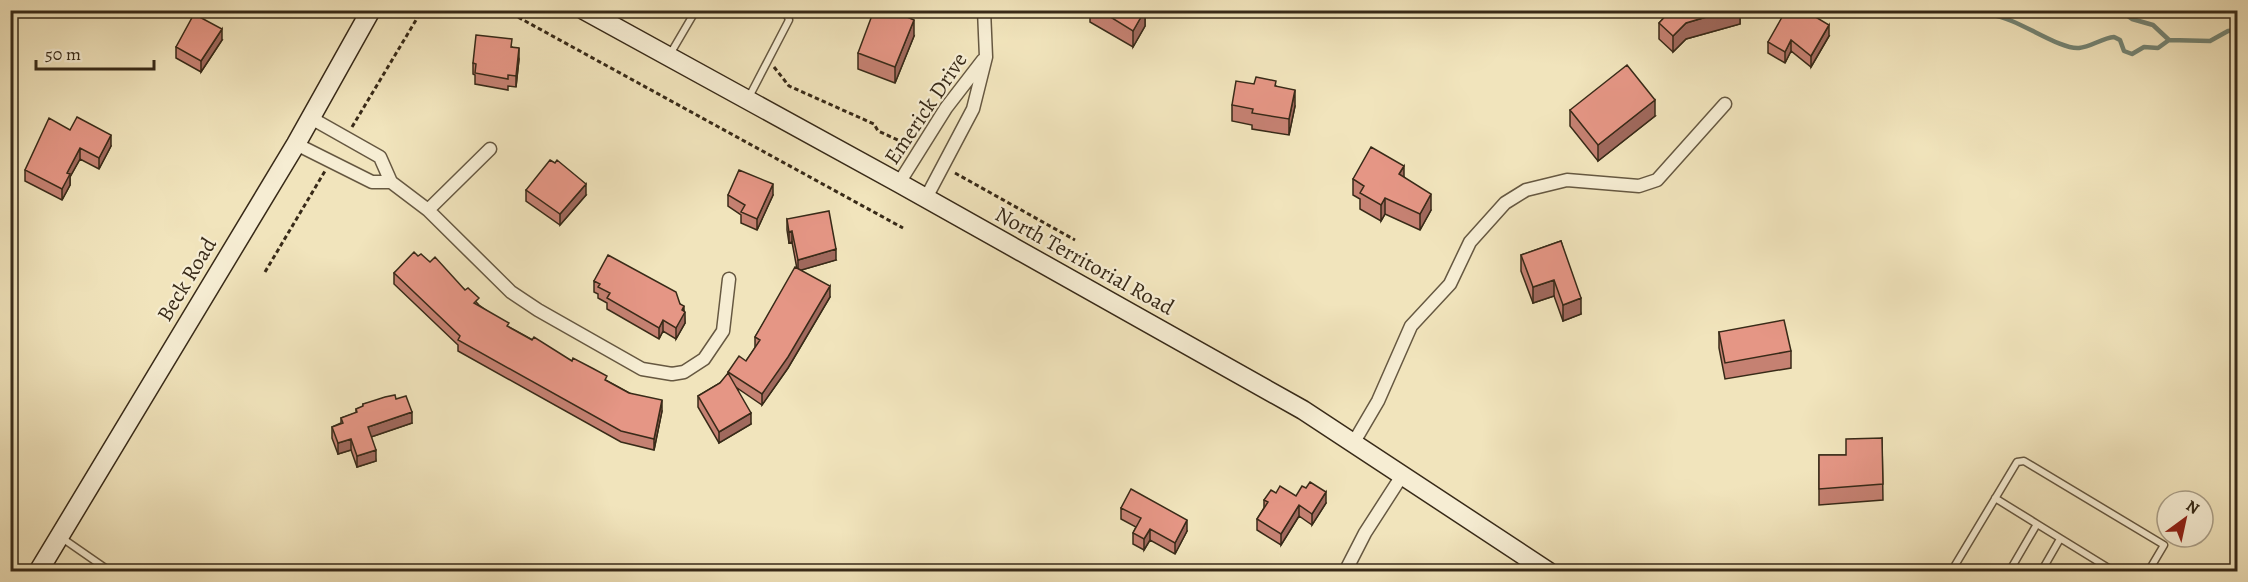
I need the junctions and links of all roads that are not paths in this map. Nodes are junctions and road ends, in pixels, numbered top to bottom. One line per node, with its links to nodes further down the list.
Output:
1 (371, 10): 10 (main road, Beck Road)
2 (584, 10): 6 (main road, North Territorial Road)
3 (696, 10): 6 (lane)
4 (984, 10): 7 (street, Emerick Drive)
5 (787, 11): 8 (lane)
6 (669, 56): 8 (main road, North Territorial Road)
7 (986, 57): 14 (street, Emerick Drive); 15 (street, Emerick Drive)
8 (748, 99): 14 (main road, North Territorial Road)
9 (1725, 104): 18 (street)
10 (311, 118): 11 (main road, Beck Road); 13 (street)
11 (297, 144): 13 (street); 22 (main road, Beck Road)
12 (490, 149): 16 (street)
13 (391, 182): 16 (street)
14 (899, 183): 15 (main road, North Territorial Road)
15 (926, 198): 18 (main road, North Territorial Road)
16 (428, 210): 17 (street)
17 (729, 279)
18 (1354, 442): 19 (main road, North Territorial Road)
19 (1403, 474): 26 (street); 27 (main road, North Territorial Road)
20 (1995, 498): 21 (lane); 28 (lane); 32 (lane)
21 (2037, 524): 23 (lane); 29 (lane)
22 (59, 536): 24 (main road, Beck Road); 25 (lane)
23 (2060, 539): 30 (lane); 31 (lane)
24 (38, 572)
25 (111, 572)
26 (1345, 572)
27 (1549, 572)
28 (1951, 572)
29 (2009, 572)
30 (2041, 572)
31 (2115, 572)
32 (2148, 572)

